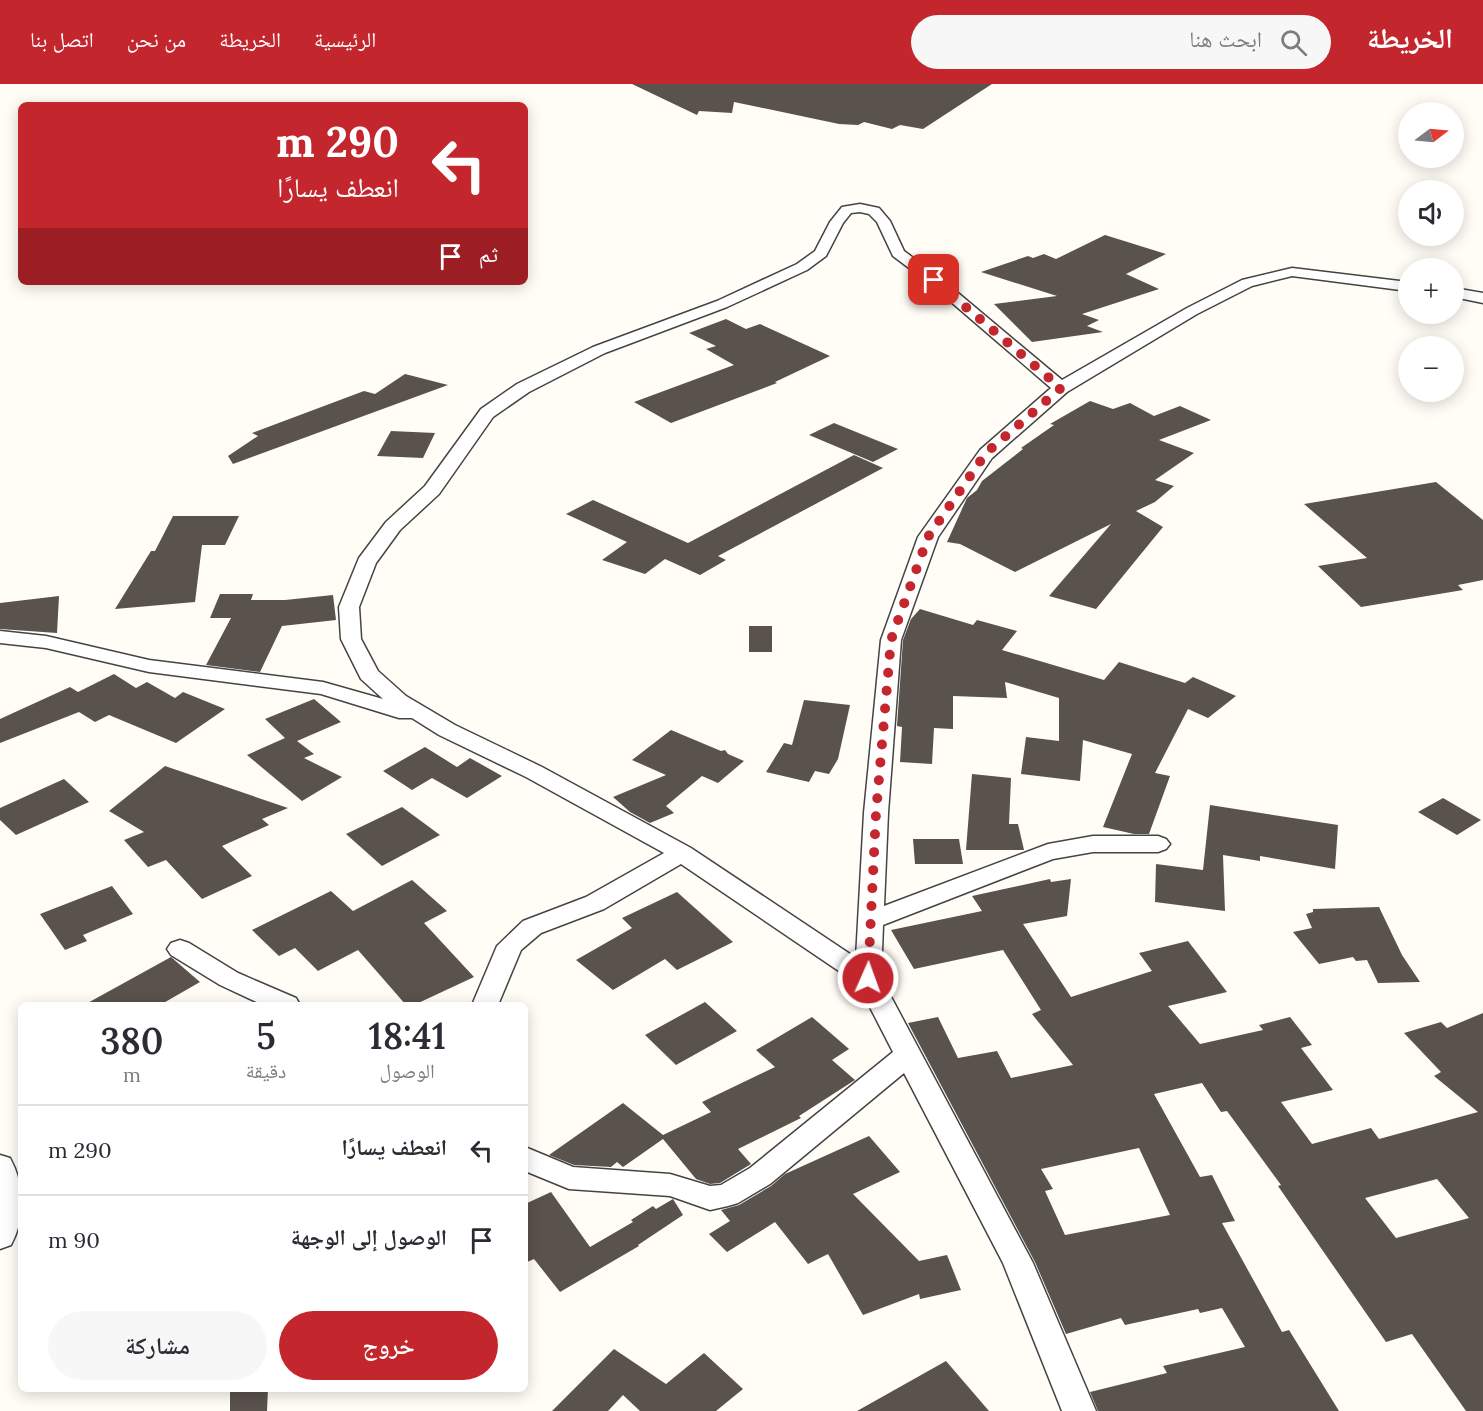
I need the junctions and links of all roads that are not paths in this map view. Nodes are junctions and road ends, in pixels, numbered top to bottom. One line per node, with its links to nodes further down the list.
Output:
1 (1398, 285): 4 (street)
2 (1464, 295): 3 (street)
3 (1483, 298)
4 (1061, 388): 6 (street); 9 (street)
5 (0, 637): 6 (street)
6 (428, 719): 8 (street)
7 (1158, 844): 9 (street)
8 (682, 853): 11 (street); 13 (street)
9 (871, 920): 11 (street)
10 (180, 949): 12 (street)
11 (868, 978): 14 (street)
12 (281, 1002)
13 (486, 1002)
14 (908, 1054): 15 (street); 18 (street)
15 (528, 1159)
16 (0, 1166): 17 (street)
17 (0, 1237)
18 (1079, 1411)

